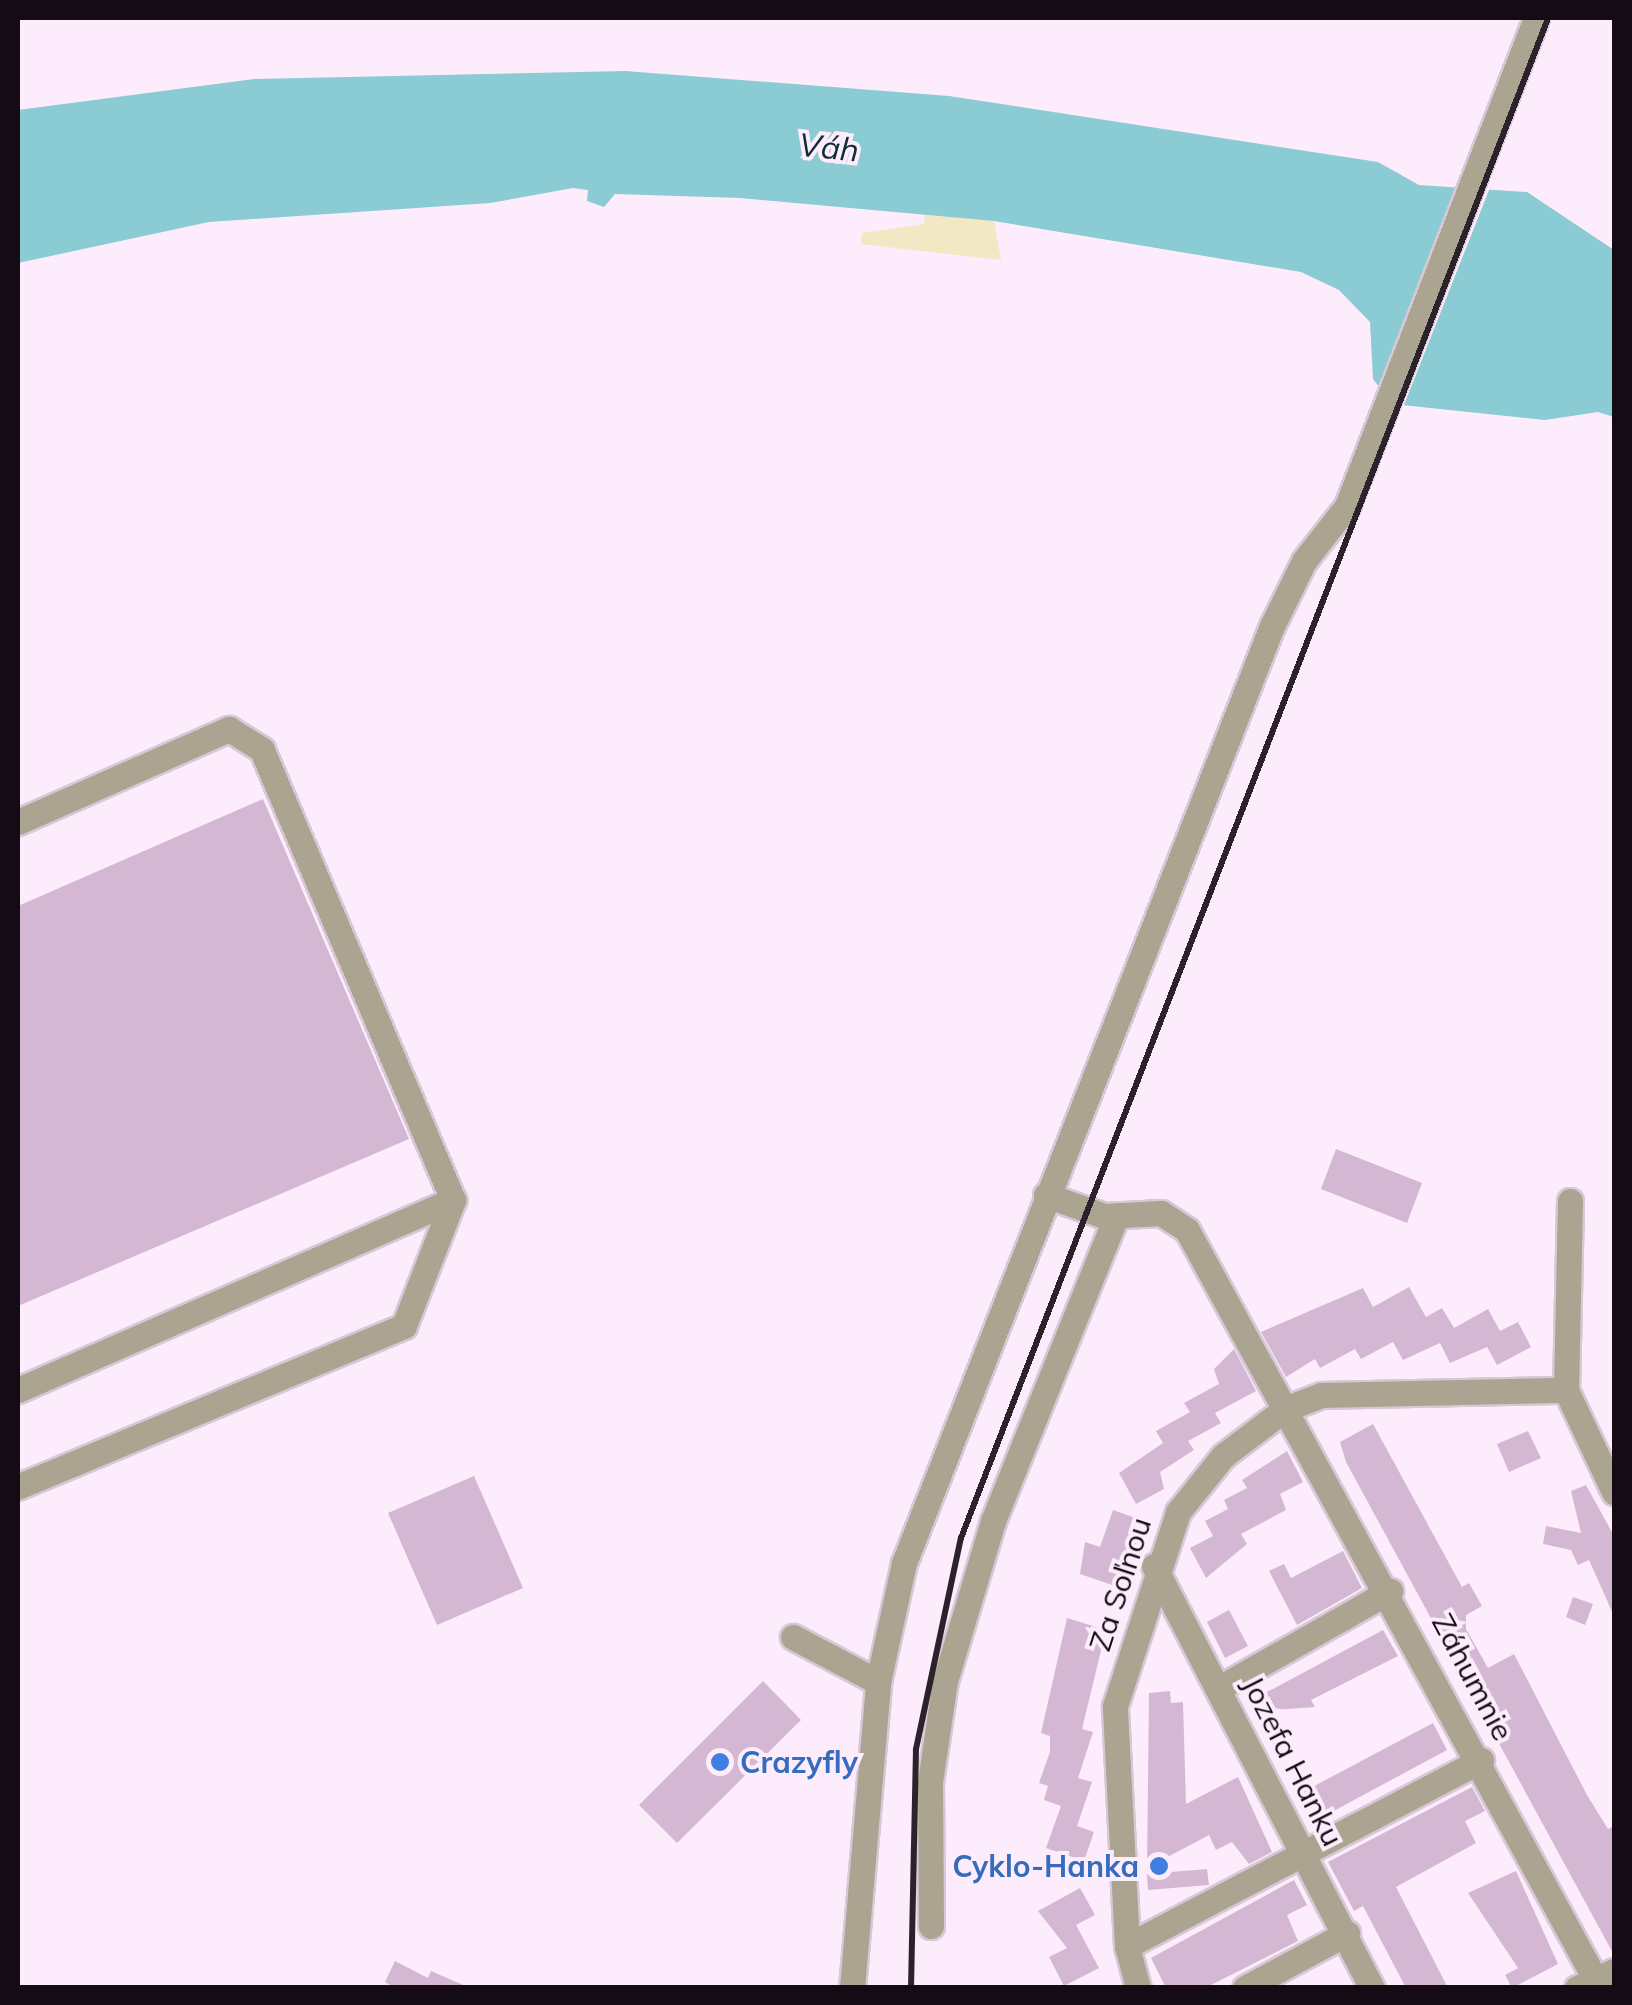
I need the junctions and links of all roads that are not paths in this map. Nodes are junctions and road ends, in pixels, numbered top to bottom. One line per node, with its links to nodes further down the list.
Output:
1 (1536, 18): 3 (street)
2 (18, 822): 4 (street)
3 (1046, 1195): 6 (street, Záhumnie); 15 (street)
4 (453, 1200): 7 (street); 10 (street)
5 (1570, 1202): 8 (street)
6 (1116, 1216): 9 (street, Záhumnie); 19 (street)
7 (18, 1390)
8 (1566, 1390): 9 (street, Za Soľnou); 11 (street)
9 (1285, 1409): 12 (street, Za Soľnou); 13 (street, Záhumnie)
10 (18, 1487)
11 (1614, 1492)
12 (1154, 1566): 16 (street, Jozefa Hanku); 21 (street, Za Soľnou)
13 (1390, 1591): 16 (street); 17 (street, Záhumnie)
14 (793, 1637): 15 (street)
15 (878, 1682): 23 (street)
16 (1219, 1688): 18 (street, Jozefa Hanku)
17 (1481, 1760): 18 (street); 22 (street, Záhumnie)
18 (1302, 1853): 20 (street, Jozefa Hanku); 21 (street)
19 (931, 1926)
20 (1346, 1933): 25 (street); 26 (street, Jozefa Hanku)
21 (1127, 1946): 24 (street, Za Soľnou)
22 (1595, 1979)
23 (852, 1988)
24 (1138, 1988)
25 (1244, 1988)
26 (1372, 1988)

